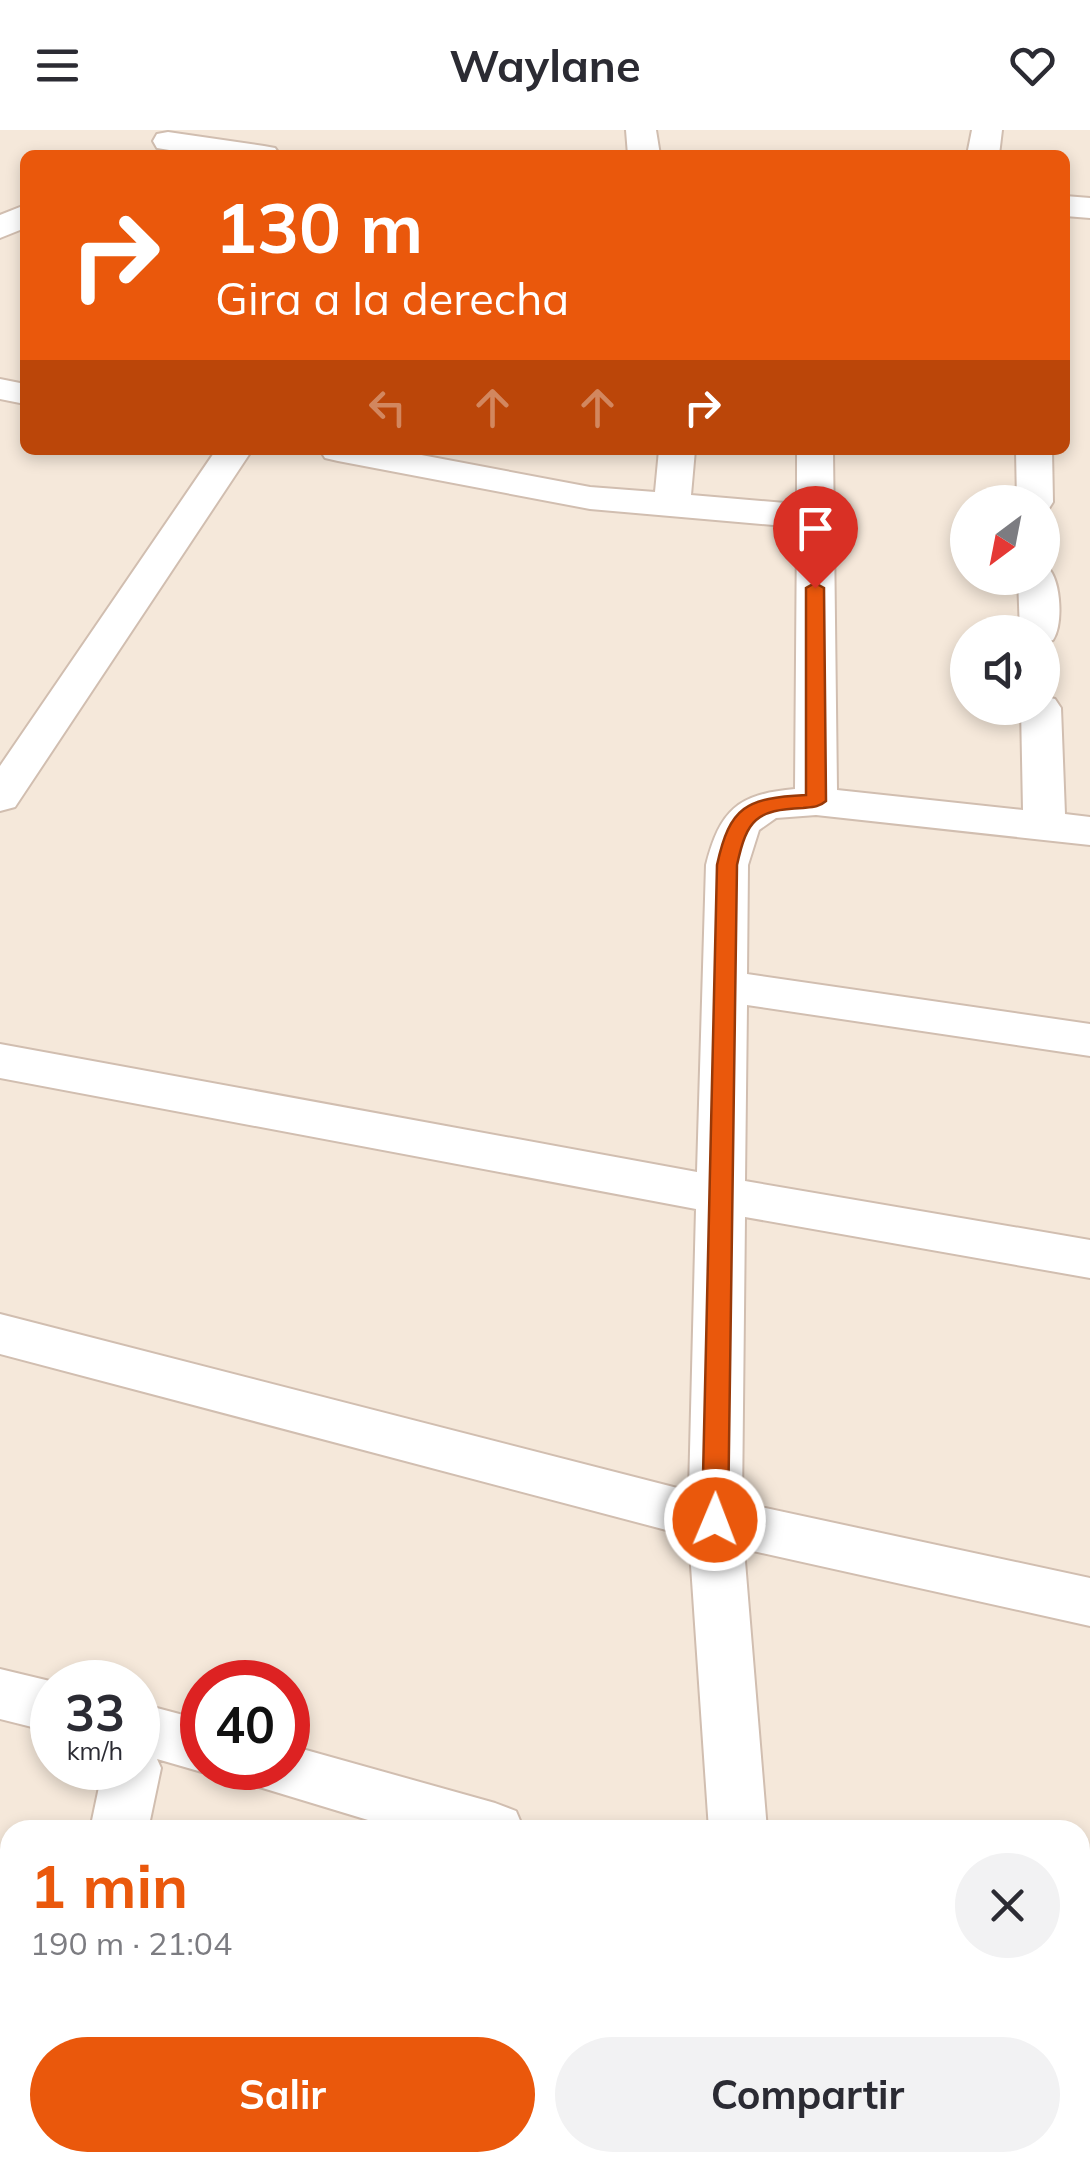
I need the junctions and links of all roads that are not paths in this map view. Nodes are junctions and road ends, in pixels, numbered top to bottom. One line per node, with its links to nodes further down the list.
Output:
1 (167, 142): 2 (street)
2 (227, 150)
3 (231, 455): 12 (street)
4 (364, 455): 9 (street)
5 (677, 455): 9 (street)
6 (815, 455): 10 (street)
7 (1034, 455): 8 (street)
8 (1035, 485)
9 (670, 506): 10 (street)
10 (815, 518): 13 (street)
11 (1041, 725): 14 (street)
12 (0, 798)
13 (816, 801): 14 (street); 16 (street)
14 (1044, 824): 15 (street)
15 (1090, 831)
16 (724, 986): 17 (street); 19 (street)
17 (1090, 1040)
18 (0, 1061): 19 (street)
19 (721, 1196): 20 (street); 22 (street)
20 (1090, 1259)
21 (0, 1334): 22 (street)
22 (715, 1520): 23 (street); 30 (street)
23 (1090, 1602)
24 (0, 1694): 25 (street)
25 (30, 1702)
26 (310, 1778): 29 (street)
27 (127, 1790): 28 (street)
28 (120, 1820)
29 (460, 1820)
30 (737, 1820)

